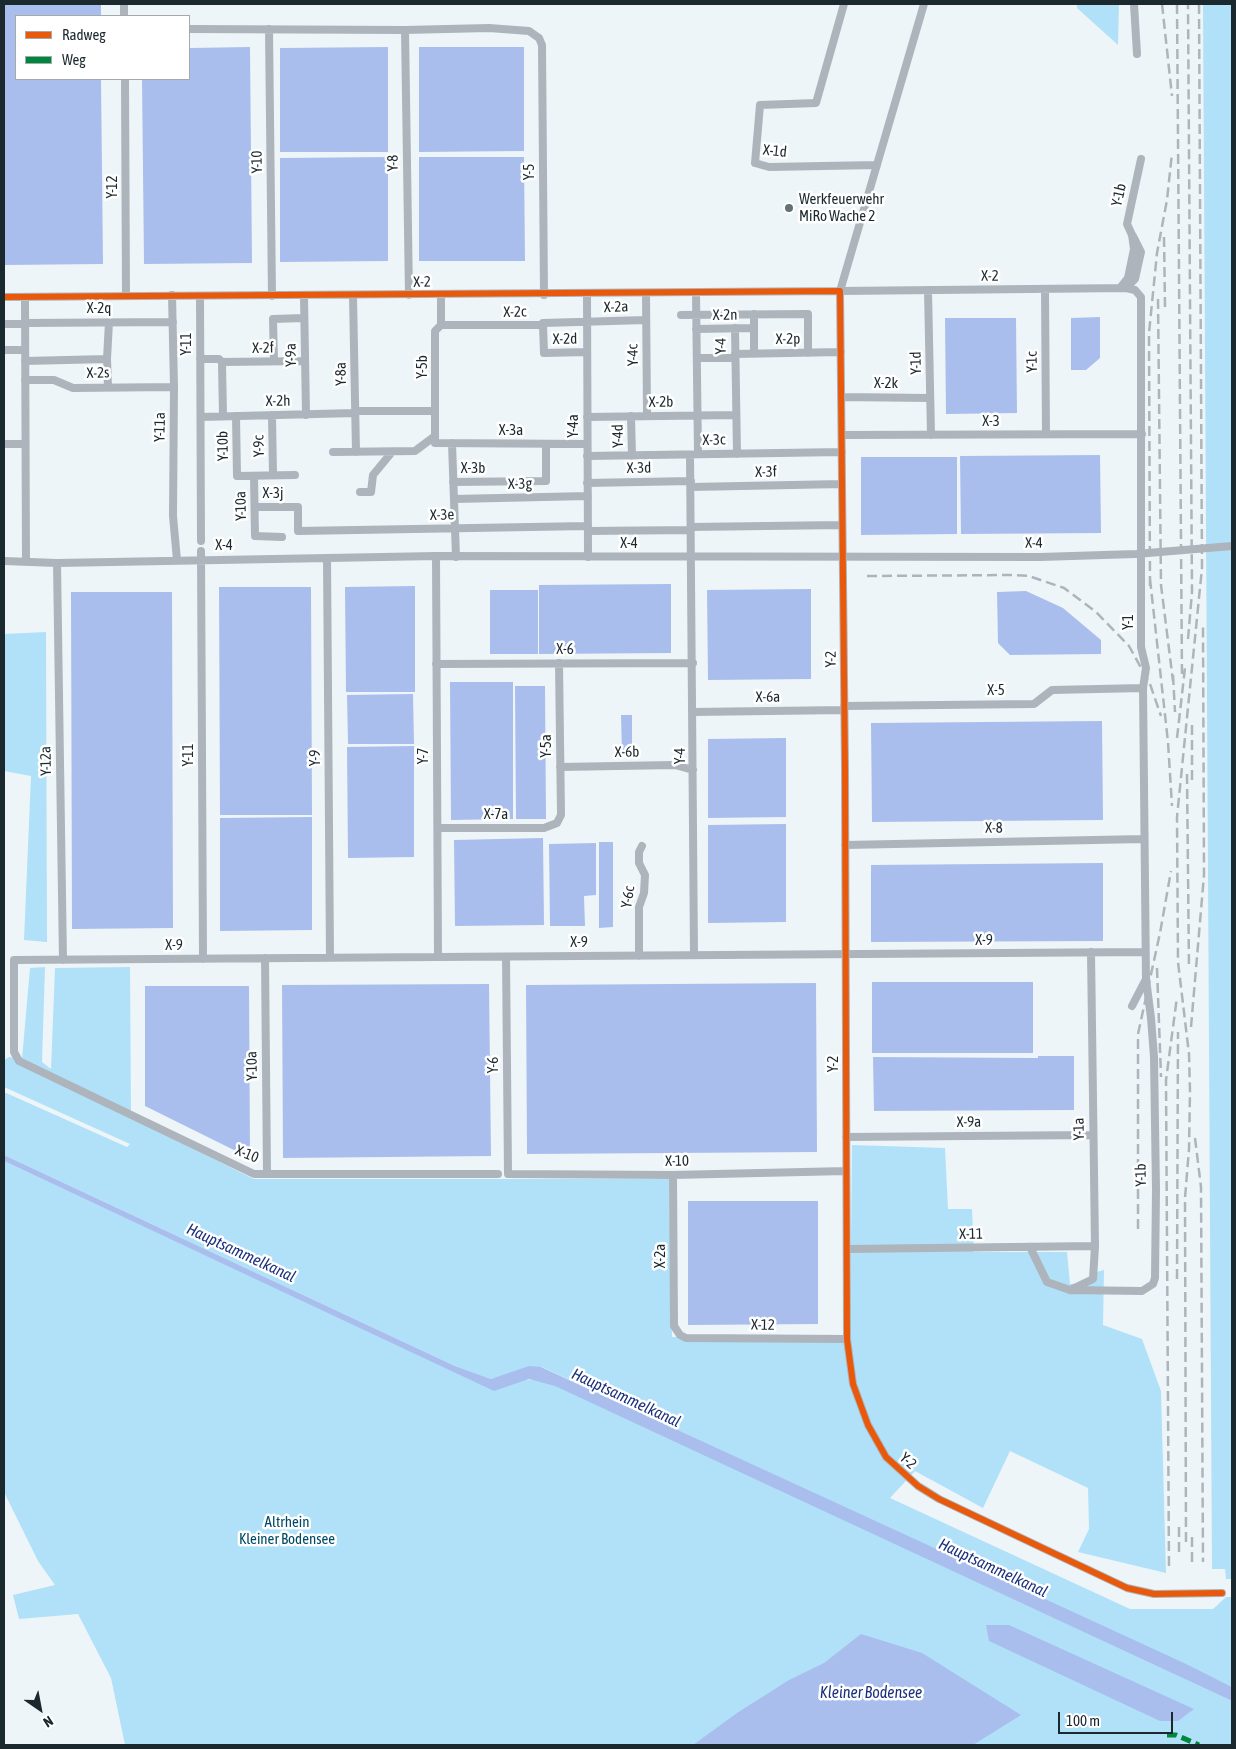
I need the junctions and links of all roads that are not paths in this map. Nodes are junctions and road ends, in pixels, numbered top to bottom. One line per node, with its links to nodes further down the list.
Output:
1 (844, 4): 12 (street, X-1d)
2 (924, 4): 12 (street)
3 (1134, 4): 7 (street)
4 (269, 28): 5 (street); 6 (street); 27 (street, Y-10)
5 (190, 29)
6 (405, 30): 23 (street, Y-8); 24 (street, Y-5)
7 (1134, 36): 8 (street); 9 (street)
8 (1130, 47)
9 (1137, 54)
10 (125, 80): 25 (street, Y-12)
11 (1141, 159): 13 (street, Y-1b)
12 (878, 165): 16 (street)
13 (1123, 288): 15 (street, X-2); 17 (street, X-2)
14 (928, 290): 15 (street, X-2); 16 (street, X-2); 65 (street, Y-1d)
15 (1044, 290): 78 (street, Y-1c)
16 (840, 291): 18 (street, X-2); 50 (street, Y-2)
17 (1138, 292): 79 (street, Y-1)
18 (696, 293): 21 (street, X-2); 34 (street)
19 (441, 294): 23 (street, X-2); 24 (street, X-2); 42 (street, Y-5b)
20 (586, 294): 21 (street, X-2); 24 (street, X-2); 39 (street, Y-4a)
21 (646, 294): 36 (street, Y-4c)
22 (172, 295): 25 (street, X-2); 26 (street, X-2); 38 (street, Y-11a)
23 (409, 295): 29 (street, X-2)
24 (544, 295)
25 (126, 296): 30 (street, X-2)
26 (200, 296): 27 (street, X-2); 56 (street, Y-11)
27 (272, 296): 28 (street, X-2)
28 (304, 296): 29 (street, X-2); 35 (street, Y-9a)
29 (353, 296): 67 (street, Y-8a)
30 (25, 297): 31 (street, X-2); 41 (street)
31 (4, 298)
32 (754, 314): 34 (street); 45 (street); 51 (street)
33 (681, 315): 34 (street)
34 (696, 315): 46 (street)
35 (304, 318): 58 (street); 59 (street, Y-9a)
36 (646, 320): 39 (street, X-2a); 75 (street, Y-4c)
37 (109, 322): 38 (street, X-2q); 41 (street, X-2q); 55 (street)
38 (173, 322): 63 (street, Y-11a)
39 (587, 322): 43 (street, X-2c); 49 (street, Y-4a)
40 (4, 324): 41 (street, X-2q)
41 (25, 324): 48 (street)
42 (441, 325): 43 (street, X-2c); 66 (street, Y-5b)
43 (543, 325): 49 (street, X-2d)
44 (735, 328): 45 (street, X-2n); 46 (street, X-2n); 53 (street, Y-4)
45 (754, 328): 52 (street)
46 (696, 329): 54 (street)
47 (4, 350): 48 (street)
48 (24, 350): 57 (street)
49 (587, 352): 77 (street, Y-4a)
50 (841, 352): 51 (street, X-2p); 64 (street, Y-2)
51 (808, 353): 52 (street, X-2p)
52 (754, 354): 53 (street, X-2p)
53 (735, 356): 54 (street, X-2p); 71 (street, Y-4)
54 (697, 358): 70 (street)
55 (107, 359): 57 (street); 62 (street)
56 (200, 359): 60 (street, X-2f); 76 (street, Y-11)
57 (25, 361): 61 (street)
58 (274, 361): 59 (street, X-2f); 60 (street, X-2f)
59 (305, 361): 68 (street, Y-9a)
60 (222, 362): 72 (street)
61 (25, 380): 62 (street, X-2s); 85 (street)
62 (108, 386): 63 (street, X-2s)
63 (174, 387): 122 (street, Y-11a)
64 (841, 397): 65 (street, X-2k); 80 (street, Y-2)
65 (930, 398): 81 (street, Y-1d)
66 (435, 411): 67 (street, X-2h); 82 (street, Y-5b)
67 (355, 412): 68 (street, X-2h); 89 (street, Y-8a)
68 (306, 414): 69 (street, X-2h)
69 (272, 415): 73 (street, X-2h); 96 (street, Y-9c)
70 (698, 415): 71 (street, X-2b); 75 (street, X-2b); 93 (street)
71 (736, 415): 92 (street, Y-4)
72 (223, 416): 73 (street, X-2h); 76 (street, X-2h)
73 (236, 416): 98 (street, Y-10b)
74 (631, 416): 75 (street, X-2b); 77 (street, X-2b); 95 (street, Y-4d)
75 (647, 416)
76 (200, 417): 113 (street, Y-11)
77 (587, 417): 87 (street, Y-4a)
78 (1046, 434): 79 (street, X-3); 81 (street, X-3)
79 (1142, 434): 129 (street, Y-1)
80 (842, 435): 81 (street, X-3); 91 (street, Y-2)
81 (931, 435)
82 (435, 440): 83 (street, X-3a); 90 (street)
83 (452, 443): 86 (street, X-3a); 99 (street)
84 (4, 444): 85 (street)
85 (25, 444): 124 (street)
86 (546, 444): 87 (street, X-3a); 99 (street, X-3b)
87 (587, 444): 94 (street, Y-4a)
88 (333, 452): 89 (street)
89 (356, 452): 90 (street)
90 (392, 452): 103 (street)
91 (842, 452): 92 (street, X-3c); 102 (street, Y-2)
92 (737, 454): 93 (street, X-3c)
93 (694, 455): 95 (street, X-3c); 101 (street)
94 (587, 456): 95 (street, X-3c); 100 (street, Y-4a)
95 (632, 456)
96 (273, 475): 97 (street); 98 (street)
97 (295, 475)
98 (254, 476): 106 (street, Y-10a)
99 (454, 482): 105 (street)
100 (588, 483): 101 (street, X-3d); 104 (street, Y-4a)
101 (691, 484): 102 (street, X-3f); 109 (street)
102 (842, 484): 107 (street, Y-2)
103 (360, 492)
104 (588, 496): 105 (street, X-3g); 110 (street, Y-4a)
105 (454, 499): 108 (street)
106 (255, 507): 111 (street, X-3j); 112 (street, Y-10a)
107 (842, 525): 109 (street, X-3e); 120 (street, Y-2)
108 (455, 528): 110 (street, X-3e); 111 (street, X-3e); 117 (street)
109 (691, 528): 110 (street, X-3e); 118 (street)
110 (588, 529): 119 (street, Y-4a)
111 (298, 531)
112 (282, 536)
113 (201, 541)
114 (1232, 546): 120 (street, X-4)
115 (201, 555): 121 (street, X-4); 122 (street, X-4); 148 (street, Y-11)
116 (436, 556): 117 (street, X-4); 121 (street, X-4); 128 (street, Y-7)
117 (456, 556): 119 (street, X-4)
118 (692, 556): 119 (street, X-4); 120 (street, X-4); 126 (street, Y-4)
119 (588, 557)
120 (842, 557): 130 (street, Y-2)
121 (327, 558): 147 (street, Y-9)
122 (177, 560): 125 (street, X-4)
123 (4, 561): 124 (street, X-4)
124 (26, 562): 125 (street, X-4)
125 (57, 563): 149 (street, Y-12a)
126 (693, 662): 127 (street, X-6); 131 (street, Y-4)
127 (559, 663): 128 (street, X-6); 132 (street, Y-5a)
128 (436, 664): 135 (street, Y-7)
129 (1143, 688): 130 (street, X-5); 136 (street, Y-1)
130 (844, 708): 131 (street, X-6a); 137 (street, Y-2)
131 (693, 712): 133 (street, Y-4)
132 (560, 767): 133 (street, X-6b); 134 (street, Y-5a)
133 (693, 770): 141 (street, Y-4)
134 (554, 826): 135 (street, X-7a)
135 (438, 828): 143 (street, Y-7)
136 (1144, 839): 137 (street, X-8); 140 (street, Y-1)
137 (845, 845): 142 (street, Y-2)
138 (642, 846): 144 (street, Y-6c)
139 (1091, 952): 140 (street, X-9); 142 (street, X-9); 153 (street, Y-1a)
140 (1145, 952): 150 (street, Y-1b)
141 (694, 955): 142 (street, X-9); 144 (street, X-9)
142 (845, 955): 154 (street, Y-2)
143 (438, 956): 145 (street, X-9); 147 (street, X-9)
144 (639, 956): 145 (street, X-9)
145 (506, 957): 158 (street, Y-6)
146 (265, 958): 147 (street, X-9); 148 (street, X-9); 156 (street, Y-10a)
147 (330, 958)
148 (203, 959): 149 (street, X-9)
149 (63, 960): 152 (street, X-9)
150 (1146, 979): 151 (street, Y-1b); 163 (street, Y-1b)
151 (1132, 1006)
152 (14, 1052): 156 (street, X-10)
153 (1092, 1134): 154 (street, X-9a); 160 (street, Y-1a)
154 (846, 1137): 155 (street, Y-2)
155 (846, 1171): 159 (street, X-10); 162 (street, Y-2)
156 (267, 1174): 157 (street, X-10)
157 (498, 1174)
158 (508, 1174): 159 (street, X-10)
159 (673, 1175): 164 (street, X-2a)
160 (1095, 1246): 161 (street, X-11); 163 (street, Y-1a)
161 (1030, 1247): 162 (street, X-11); 163 (street)
162 (846, 1249): 165 (street, Y-2)
163 (1070, 1290)
164 (680, 1335): 165 (street, X-12)
165 (847, 1340): 166 (street, Y-2)
166 (1222, 1593)

